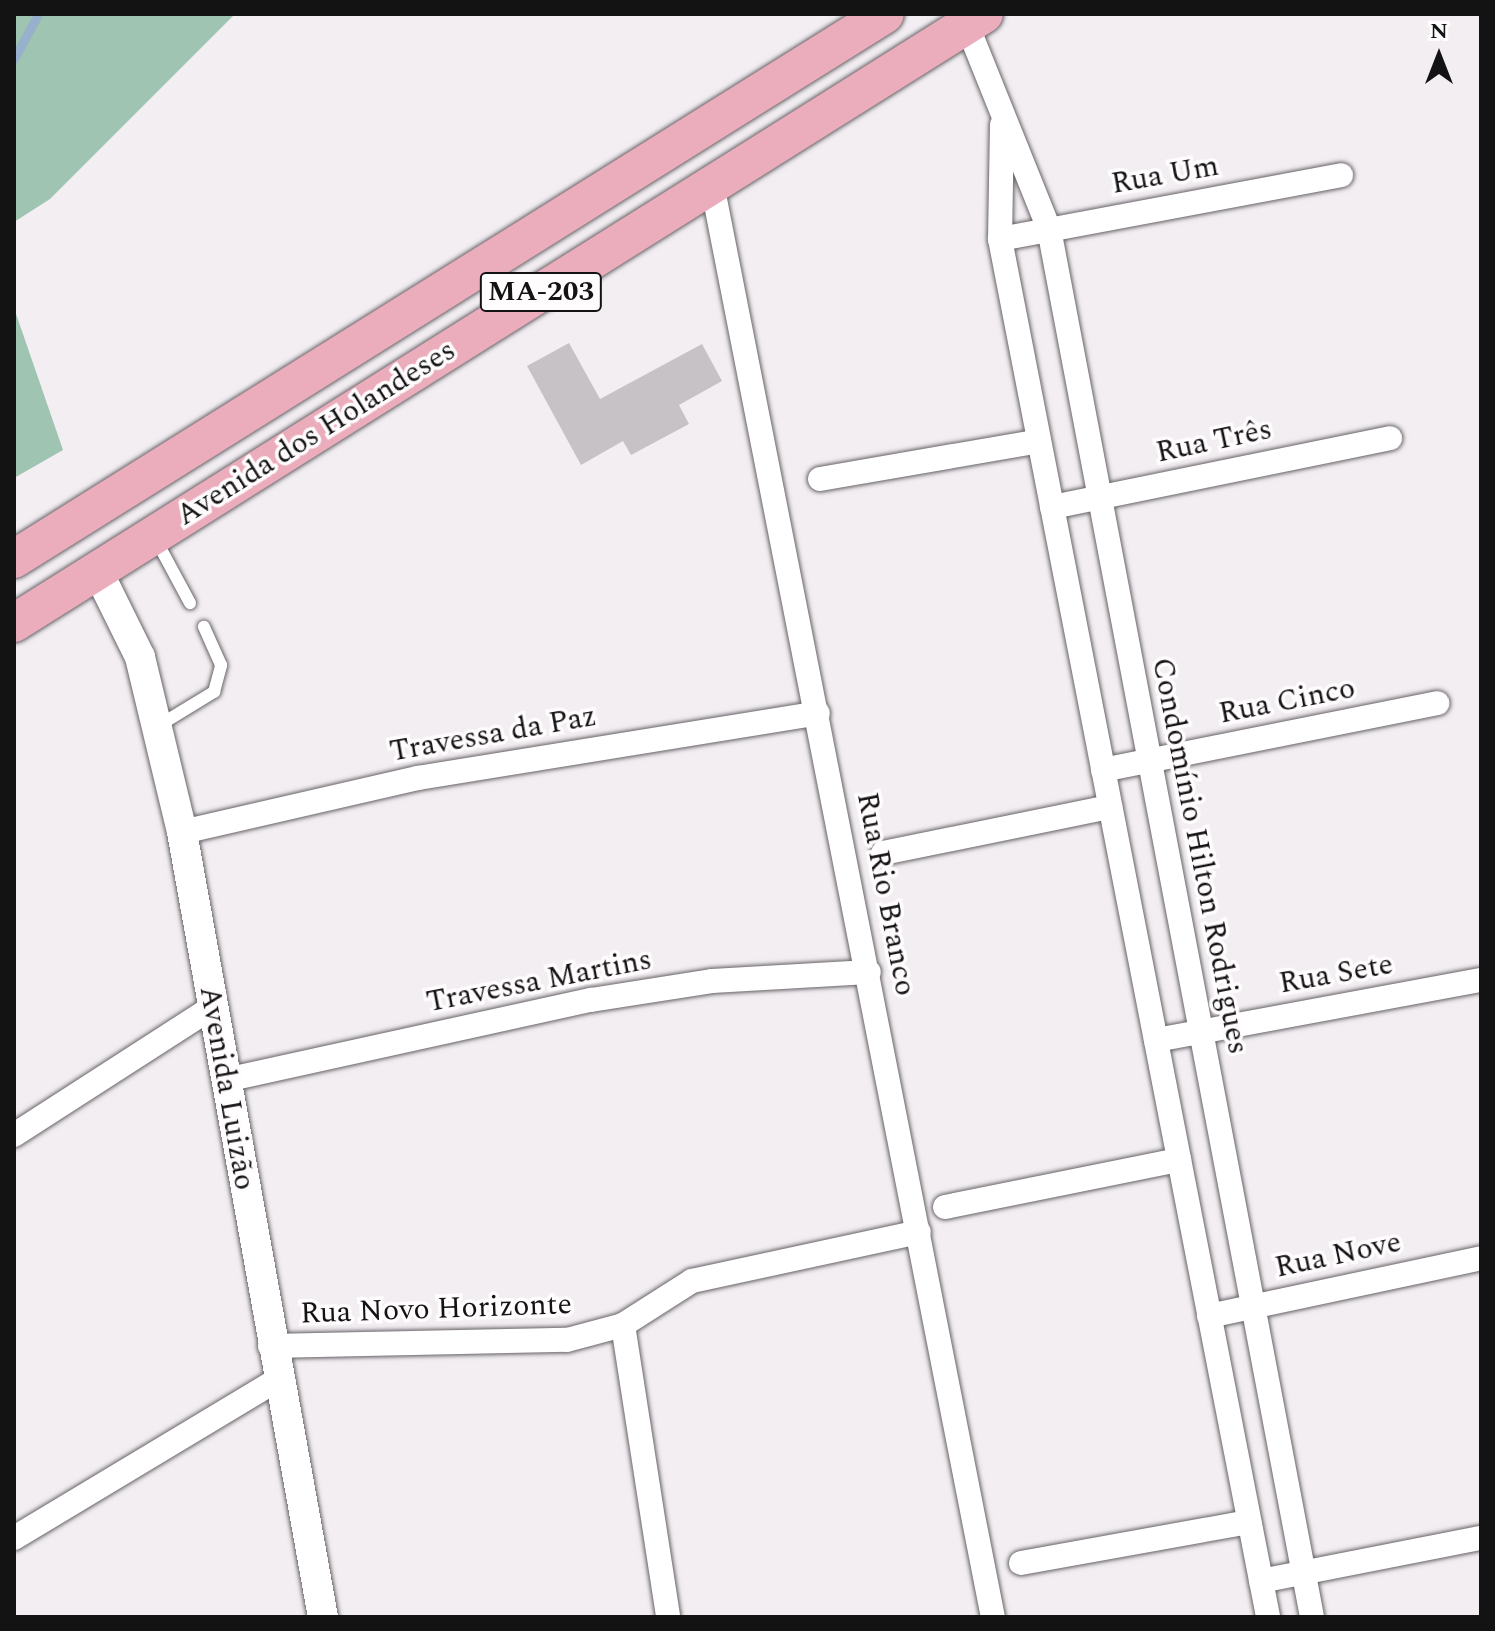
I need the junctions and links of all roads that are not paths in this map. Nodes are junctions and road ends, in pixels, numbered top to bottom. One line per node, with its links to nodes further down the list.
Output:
1 (885, 14): 14 (main road, Avenida dos Holandeses / MA-203)
2 (976, 20): 3 (street, Condomínio Hilton Rodrigues); 5 (main road, Avenida dos Holandeses / MA-203)
3 (1002, 114): 6 (street, Condomínio Hilton Rodrigues); 7 (street, Condomínio Hilton Rodrigues)
4 (1341, 175): 6 (street, Rua Um)
5 (712, 184): 13 (main road, Avenida dos Holandeses / MA-203); 20 (street, Rua Rio Branco)
6 (1049, 229): 7 (street, Rua Um); 11 (street, Condomínio Hilton Rodrigues)
7 (1000, 239): 9 (street, Condomínio Hilton Rodrigues)
8 (1390, 438): 11 (street, Rua Três)
9 (1039, 441): 10 (street); 12 (street, Condomínio Hilton Rodrigues)
10 (820, 479)
11 (1100, 497): 12 (street, Rua Três); 22 (street, Condomínio Hilton Rodrigues)
12 (1052, 507): 23 (street, Condomínio Hilton Rodrigues)
13 (153, 535): 15 (main road, Avenida dos Holandeses / MA-203); 16 (lane)
14 (14, 559)
15 (97, 570): 17 (main road, Avenida dos Holandeses / MA-203); 21 (street, Avenida Luizão)
16 (190, 603)
17 (14, 623)
18 (204, 627): 21 (lane)
19 (1437, 703): 22 (street, Rua Cinco)
20 (818, 713): 25 (street, Travessa da Paz); 27 (street, Rua Rio Branco)
21 (158, 726): 25 (street, Avenida Luizão)
22 (1150, 761): 23 (street, Rua Cinco); 30 (street, Condomínio Hilton Rodrigues)
23 (1103, 770): 24 (street, Condomínio Hilton Rodrigues)
24 (1110, 807): 26 (street); 31 (street, Condomínio Hilton Rodrigues)
25 (182, 832): 29 (street, Avenida Luizão)
26 (883, 853)
27 (869, 972): 32 (street, Travessa Martins); 36 (street, Rua Rio Branco)
28 (1481, 980): 30 (street, Rua Sete)
29 (214, 1006): 32 (street, Avenida Luizão); 33 (street)
30 (1201, 1031): 31 (street, Rua Sete); 38 (street, Condomínio Hilton Rodrigues)
31 (1156, 1040): 34 (street, Condomínio Hilton Rodrigues)
32 (226, 1080): 41 (street, Avenida Luizão)
33 (14, 1135)
34 (1179, 1160): 35 (street); 39 (street, Condomínio Hilton Rodrigues)
35 (945, 1207)
36 (919, 1232): 40 (street, Rua Novo Horizonte); 51 (street, Rua Rio Branco)
37 (1481, 1258): 38 (street, Rua Nove)
38 (1253, 1306): 39 (street, Rua Nove); 47 (street, Condomínio Hilton Rodrigues)
39 (1209, 1316): 43 (street, Condomínio Hilton Rodrigues)
40 (623, 1325): 41 (street, Rua Novo Horizonte); 50 (street)
41 (270, 1346): 42 (street, Avenida Luizão)
42 (277, 1380): 44 (street); 49 (street, Avenida Luizão)
43 (1249, 1522): 46 (street); 48 (street, Condomínio Hilton Rodrigues)
44 (14, 1538)
45 (1481, 1538): 47 (street)
46 (1021, 1563)
47 (1303, 1573): 48 (street); 53 (street, Condomínio Hilton Rodrigues)
48 (1261, 1581): 52 (street, Condomínio Hilton Rodrigues)
49 (323, 1617)
50 (668, 1617)
51 (993, 1617)
52 (1268, 1617)
53 (1312, 1617)

